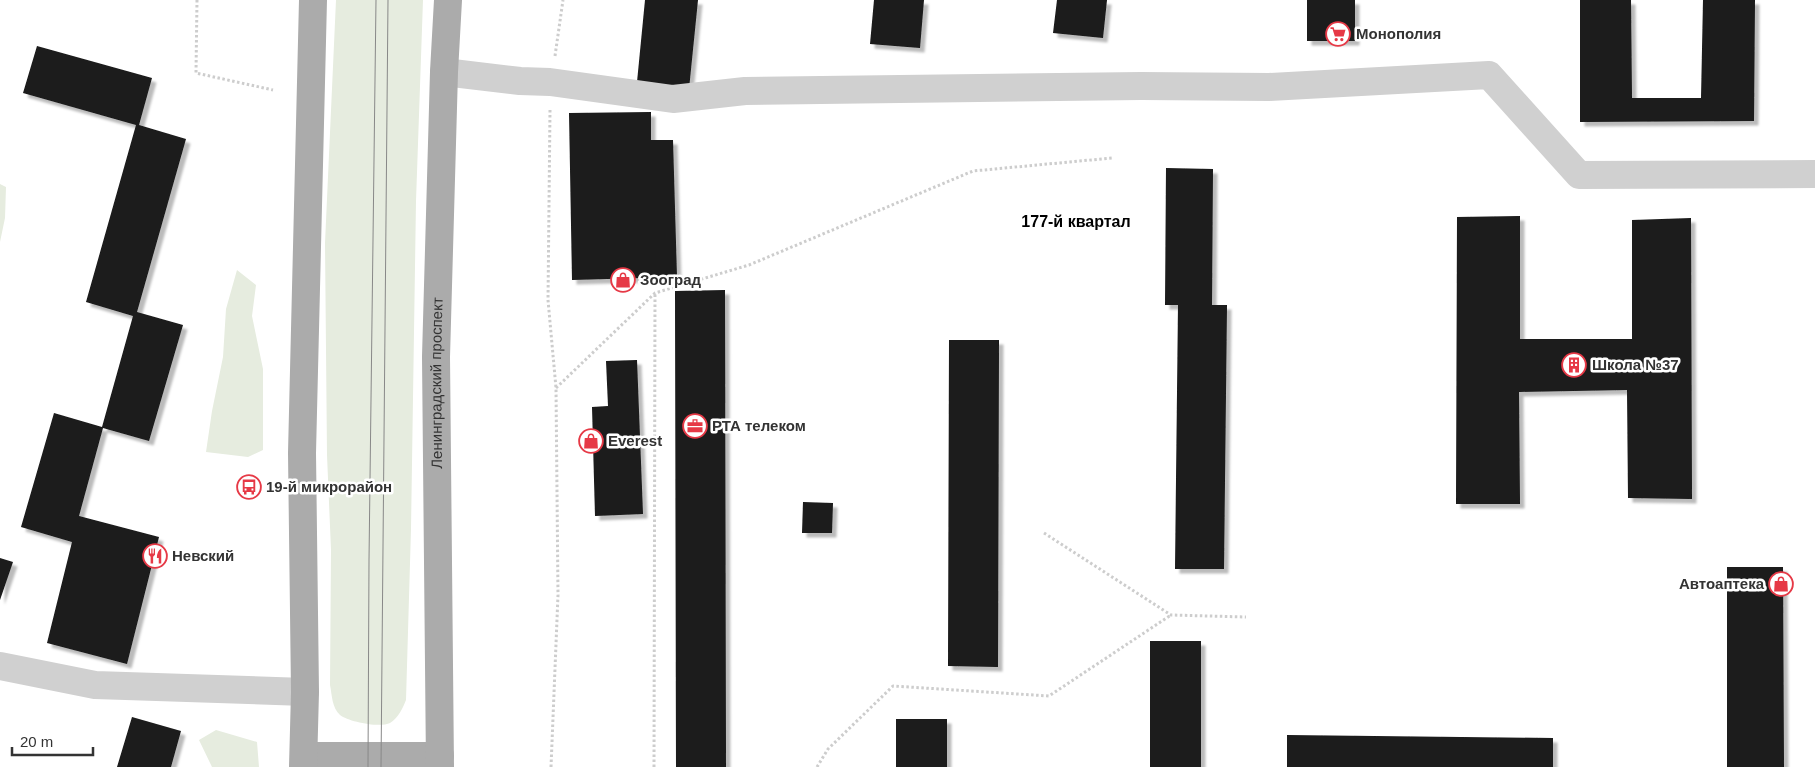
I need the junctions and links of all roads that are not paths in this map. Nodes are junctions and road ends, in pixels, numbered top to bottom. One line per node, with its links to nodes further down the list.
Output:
1 (313, 0): 6 (main road)
2 (448, 0): 3 (main road, Ленинградский проспект)
3 (444, 72): 4 (street); 8 (main road, Ленинградский проспект)
4 (1815, 174)
5 (0, 666): 6 (street)
6 (305, 692): 7 (main road)
7 (304, 761): 8 (main road)
8 (440, 762)

